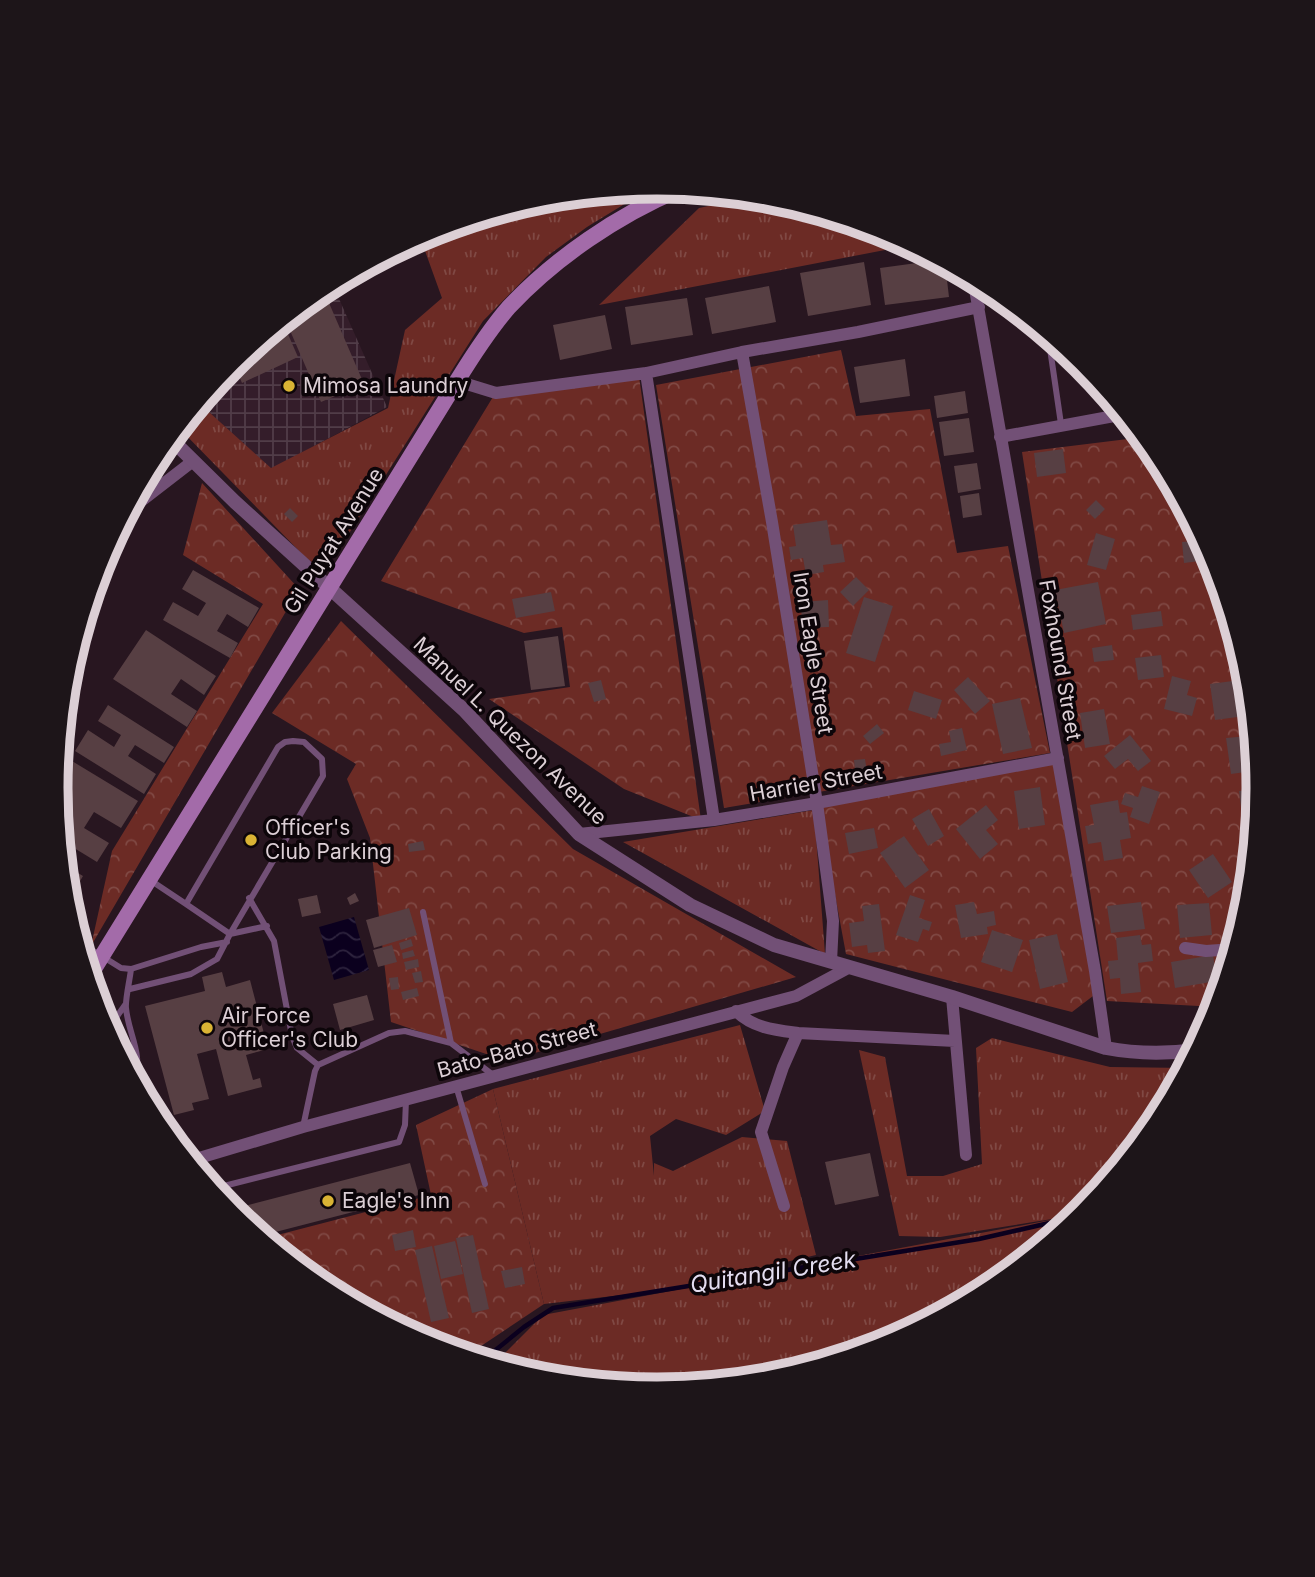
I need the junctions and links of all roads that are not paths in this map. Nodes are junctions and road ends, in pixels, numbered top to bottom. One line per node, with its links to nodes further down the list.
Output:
1 (659, 199): 7 (main road, Gil Puyat Avenue)
2 (976, 293): 3 (street, Foxhound Street)
3 (979, 307): 5 (street); 10 (street, Foxhound Street)
4 (1050, 349): 9 (lane)
5 (742, 352): 6 (street); 16 (street, Iron Eagle Street)
6 (646, 373): 7 (street); 17 (street)
7 (457, 381): 14 (main road, Gil Puyat Avenue)
8 (1114, 416): 9 (street)
9 (1061, 424): 10 (street)
10 (1000, 437): 15 (street, Foxhound Street)
11 (178, 446): 12 (street, Manuel L. Quezon Avenue)
12 (193, 461): 13 (street); 14 (street, Manuel L. Quezon Avenue)
13 (145, 498)
14 (329, 588): 18 (street, Manuel L. Quezon Avenue); 19 (main road, Gil Puyat Avenue)
15 (1058, 758): 16 (street, Harrier Street); 42 (street, Foxhound Street)
16 (817, 803): 17 (street, Harrier Street); 30 (street, Iron Eagle Street)
17 (715, 820): 18 (street, Harrier Street)
18 (579, 834): 30 (street, Manuel L. Quezon Avenue)
19 (149, 880): 21 (lane); 29 (main road, Gil Puyat Avenue)
20 (249, 898): 21 (lane); 23 (lane); 24 (lane)
21 (186, 904): 24 (lane)
22 (423, 912): 41 (lane)
23 (267, 926): 24 (lane); 44 (lane)
24 (230, 934): 25 (lane)
25 (227, 942): 33 (lane); 34 (lane)
26 (1185, 948): 27 (street)
27 (1224, 950)
28 (91, 951): 29 (lane)
29 (101, 958): 31 (main road, Gil Puyat Avenue); 33 (lane)
30 (831, 962): 32 (street, Manuel L. Quezon Avenue)
31 (96, 966)
32 (850, 967): 35 (street, Manuel L. Quezon Avenue); 37 (street, Bato-Bato Street)
33 (131, 969): 34 (lane)
34 (130, 989): 36 (lane)
35 (952, 997): 40 (street); 42 (street, Manuel L. Quezon Avenue)
36 (125, 1005): 38 (lane); 45 (lane)
37 (736, 1011): 39 (street); 46 (street, Bato-Bato Street)
38 (115, 1018)
39 (798, 1033): 40 (street); 54 (street)
40 (955, 1041): 50 (street)
41 (451, 1043): 44 (lane); 46 (lane)
42 (1106, 1048): 43 (street, Manuel L. Quezon Avenue)
43 (1185, 1051)
44 (318, 1065): 49 (lane)
45 (138, 1067)
46 (494, 1075): 47 (street, Bato-Bato Street)
47 (456, 1086): 48 (street, Bato-Bato Street); 52 (lane)
48 (406, 1100): 49 (street, Bato-Bato Street); 53 (lane)
49 (303, 1127): 51 (street, Bato-Bato Street)
50 (967, 1155)
51 (199, 1158)
52 (485, 1184)
53 (223, 1186)
54 (784, 1206)

